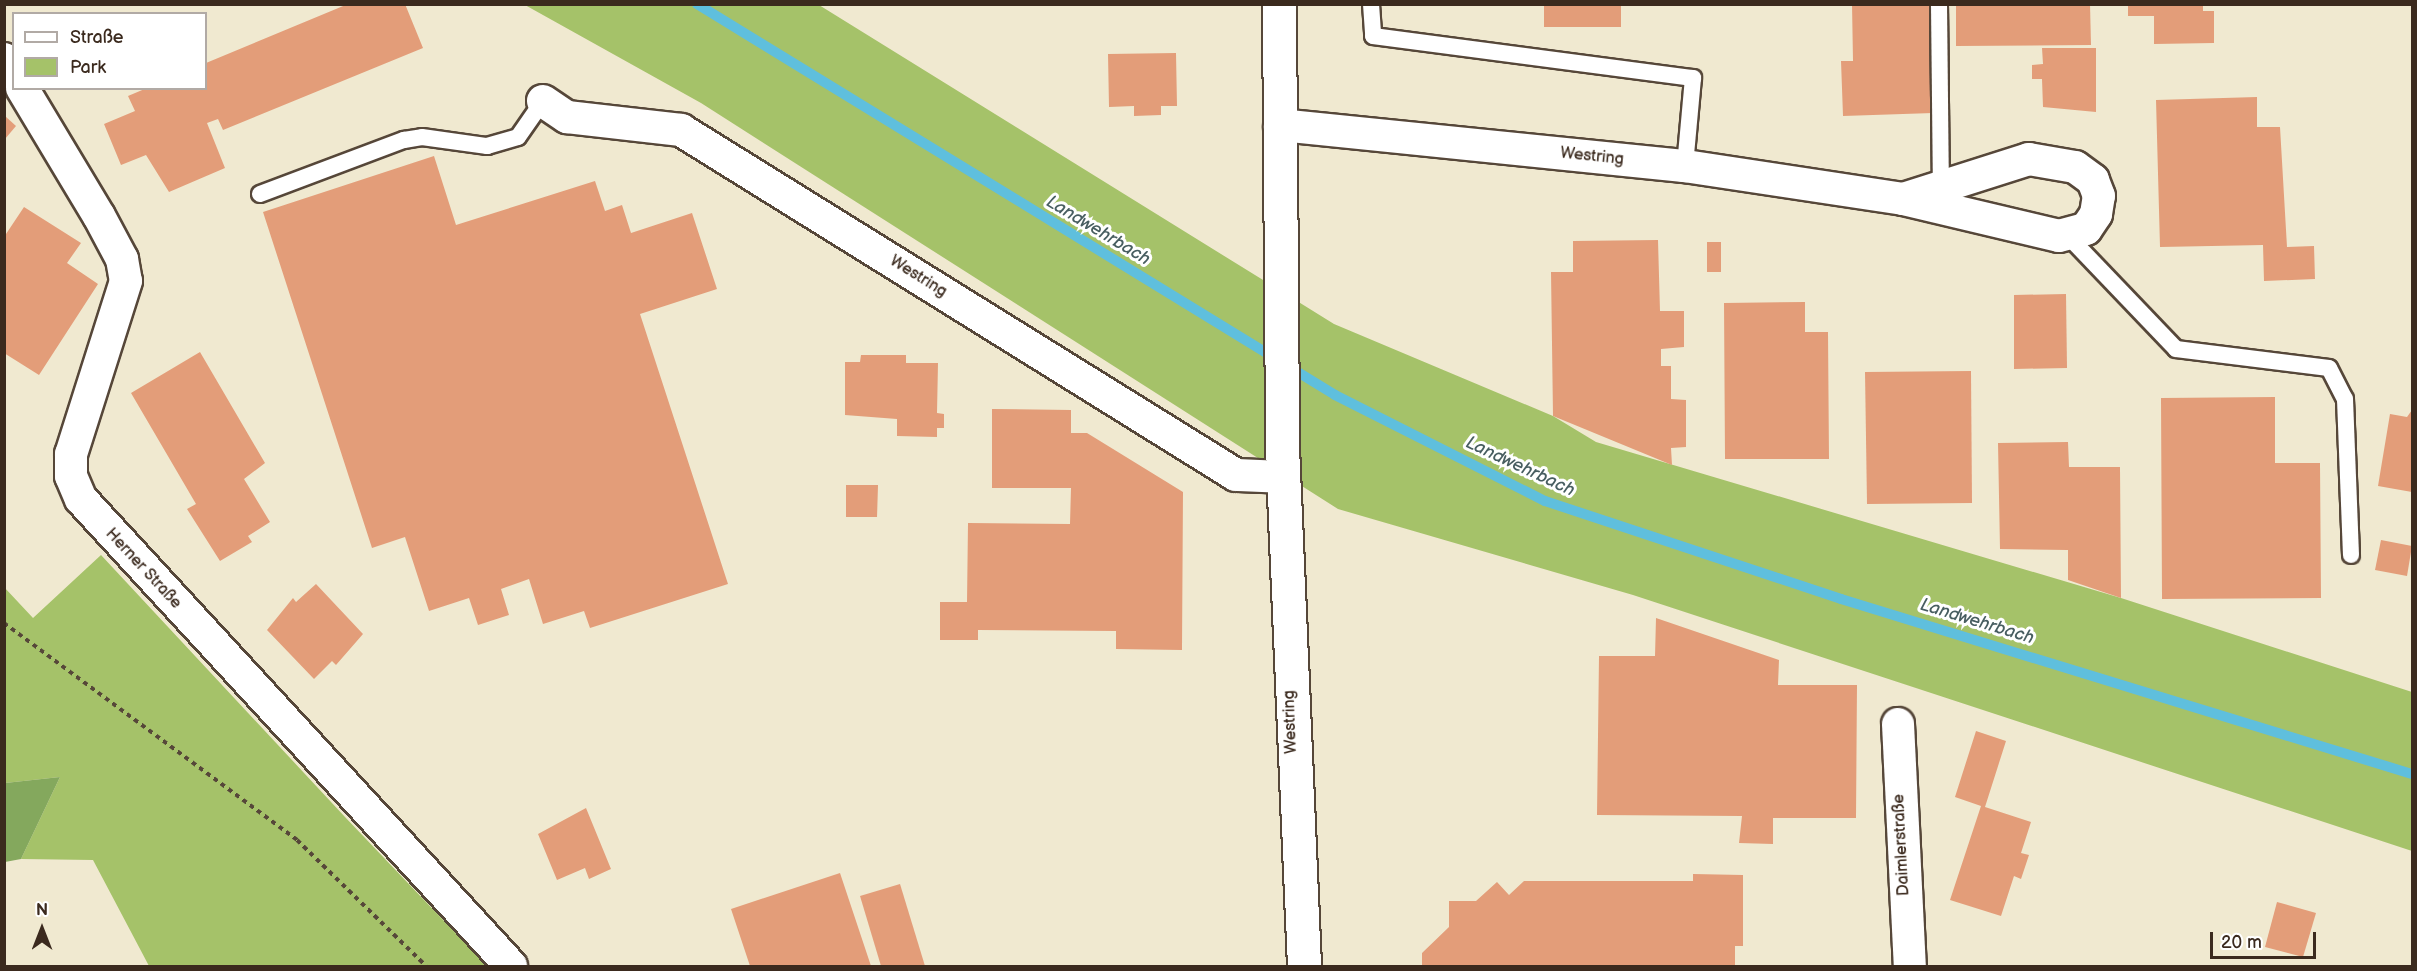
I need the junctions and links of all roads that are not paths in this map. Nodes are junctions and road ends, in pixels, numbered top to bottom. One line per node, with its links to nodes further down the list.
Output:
1 (1279, 4): 6 (main road, Westring)
2 (1371, 4): 7 (lane)
3 (1940, 4): 8 (lane)
4 (23, 90): 15 (street, Herner Straße)
5 (543, 101): 9 (lane); 12 (street, Westring)
6 (1280, 125): 7 (street, Westring); 12 (main road, Westring)
7 (1685, 166): 10 (street, Westring)
8 (1941, 187): 10 (street, Westring); 11 (street, Westring)
9 (260, 194)
10 (1904, 199): 11 (street, Westring)
11 (2068, 236): 13 (lane)
12 (1283, 462): 16 (main road, Westring)
13 (2351, 555)
14 (1898, 724): 17 (street, Daimlerstraße)
15 (511, 966)
16 (1304, 966)
17 (1910, 966)

